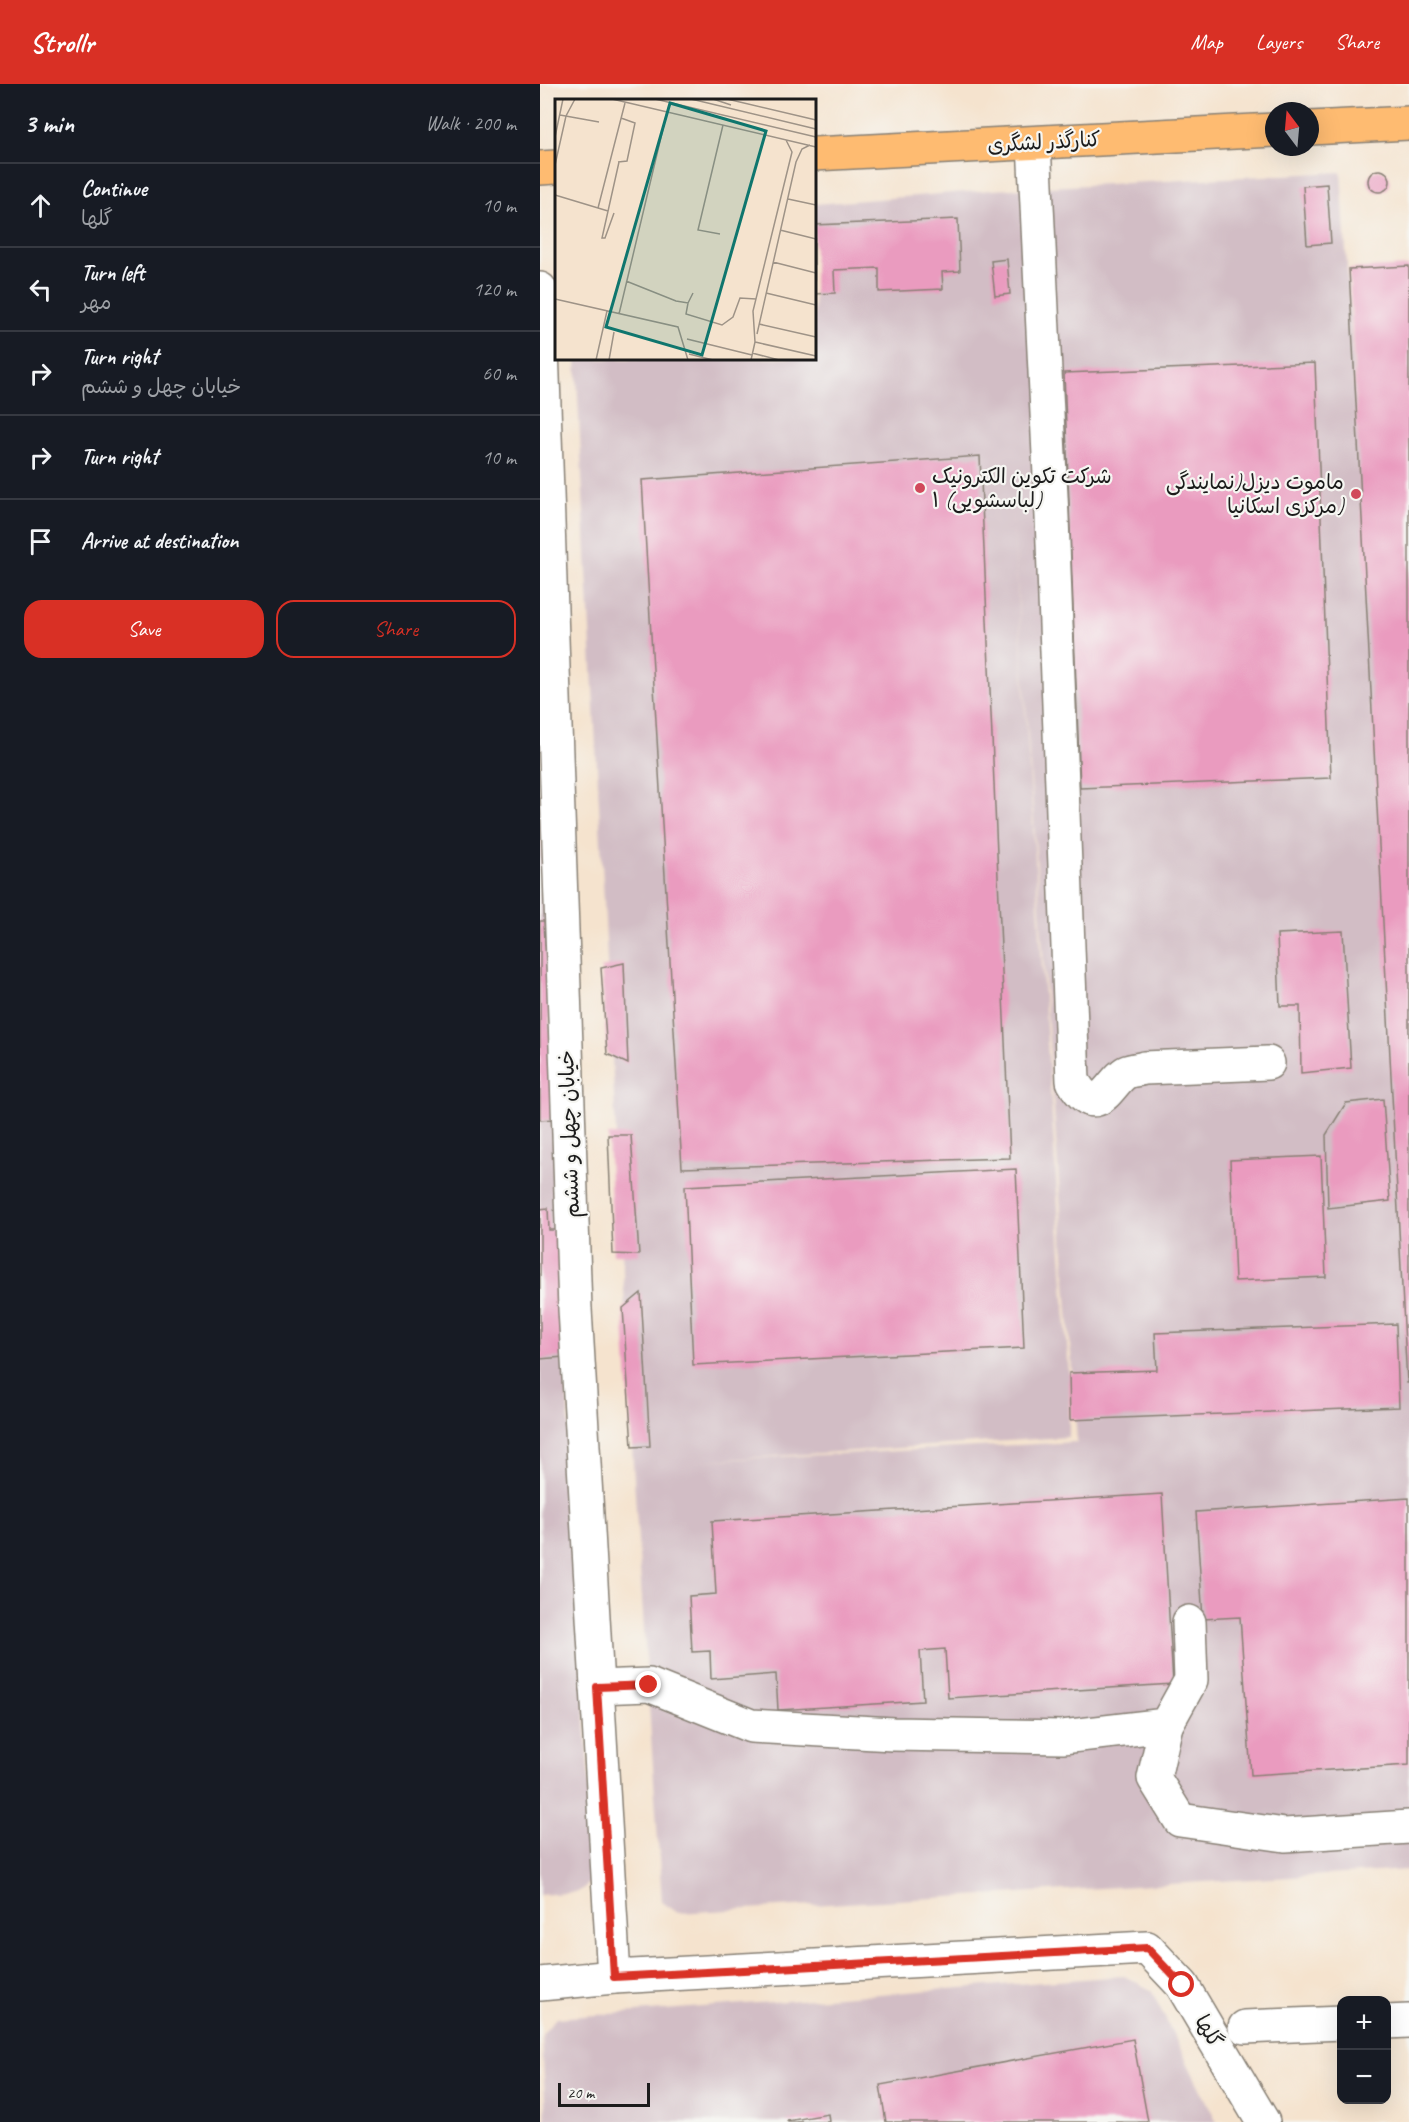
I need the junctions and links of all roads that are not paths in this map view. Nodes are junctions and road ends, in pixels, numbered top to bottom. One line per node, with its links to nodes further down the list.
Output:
1 (1409, 123): 2 (main road)
2 (1319, 128)
3 (1265, 130): 4 (main road, کنارگذر لشگری)
4 (1034, 143): 5 (main road, کنارگذر لشگری); 9 (street)
5 (816, 154)
6 (555, 167): 7 (main road)
7 (540, 168)
8 (540, 290): 11 (street, خیابان چهل و ششم)
9 (1268, 1063)
10 (1189, 1622): 12 (street)
11 (597, 1687): 12 (street); 14 (street, خیابان چهل و ششم)
12 (1166, 1725): 13 (street)
13 (1409, 1827)
14 (614, 1977): 15 (street); 20 (street, گلها)
15 (540, 1984)
16 (1409, 2021): 17 (street)
17 (1391, 2022)
18 (1337, 2024): 19 (street)
19 (1245, 2027)
20 (1263, 2122)

